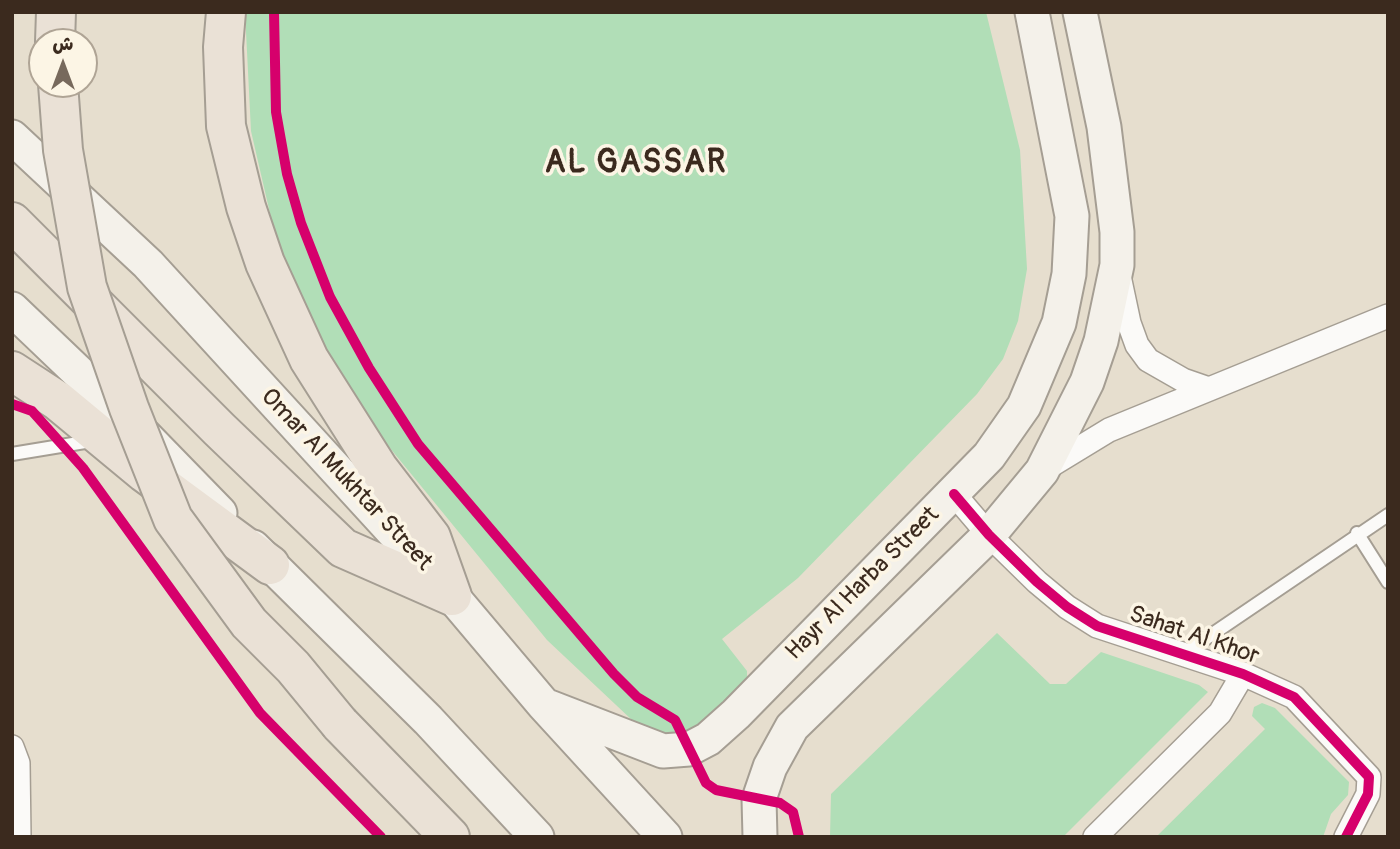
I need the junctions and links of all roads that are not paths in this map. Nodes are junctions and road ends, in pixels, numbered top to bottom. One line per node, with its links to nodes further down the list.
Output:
1 (226, 12): 21 (highway)
2 (1032, 12): 15 (main road, Hayr Al Harba Street)
3 (1080, 12): 7 (main road, Hayr Al Harba Street)
4 (59, 98): 29 (highway, bridge)
5 (12, 137): 21 (main road, Omar Al Mukhtar Street)
6 (12, 222): 21 (highway)
7 (1116, 265): 11 (street); 14 (main road, Hayr Al Harba Street)
8 (12, 309): 19 (main road)
9 (1388, 316): 11 (street)
10 (12, 371): 12 (highway)
11 (1209, 389): 14 (street)
12 (104, 439): 13 (lane); 19 (highway)
13 (12, 454)
14 (1042, 471): 18 (main road, Hayr Al Harba Street)
15 (954, 494): 18 (street, Sahat Al Khor); 22 (main road, Hayr Al Harba Street)
16 (1388, 515): 17 (lane)
17 (1357, 533): 20 (lane); 23 (lane)
18 (989, 535): 23 (street, Sahat Al Khor); 25 (main road, Hayr Al Harba Street)
19 (270, 565): 30 (main road)
20 (1388, 582)
21 (452, 596): 26 (main road, Omar Al Mukhtar Street)
22 (806, 640): 25 (main road); 26 (main road, Hayr Al Harba Street)
23 (1183, 654): 24 (street, Sahat Al Khor)
24 (1243, 674): 33 (street, Sahat Al Khor); 34 (street, Sahat Al Khor)
25 (844, 675): 32 (main road, Hayr Al Harba Street)
26 (544, 705): 31 (main road, Omar Al Mukhtar Street)
27 (14, 758): 28 (street)
28 (19, 837)
29 (450, 837)
30 (537, 837)
31 (665, 837)
32 (760, 837)
33 (1095, 837)
34 (1346, 837)

